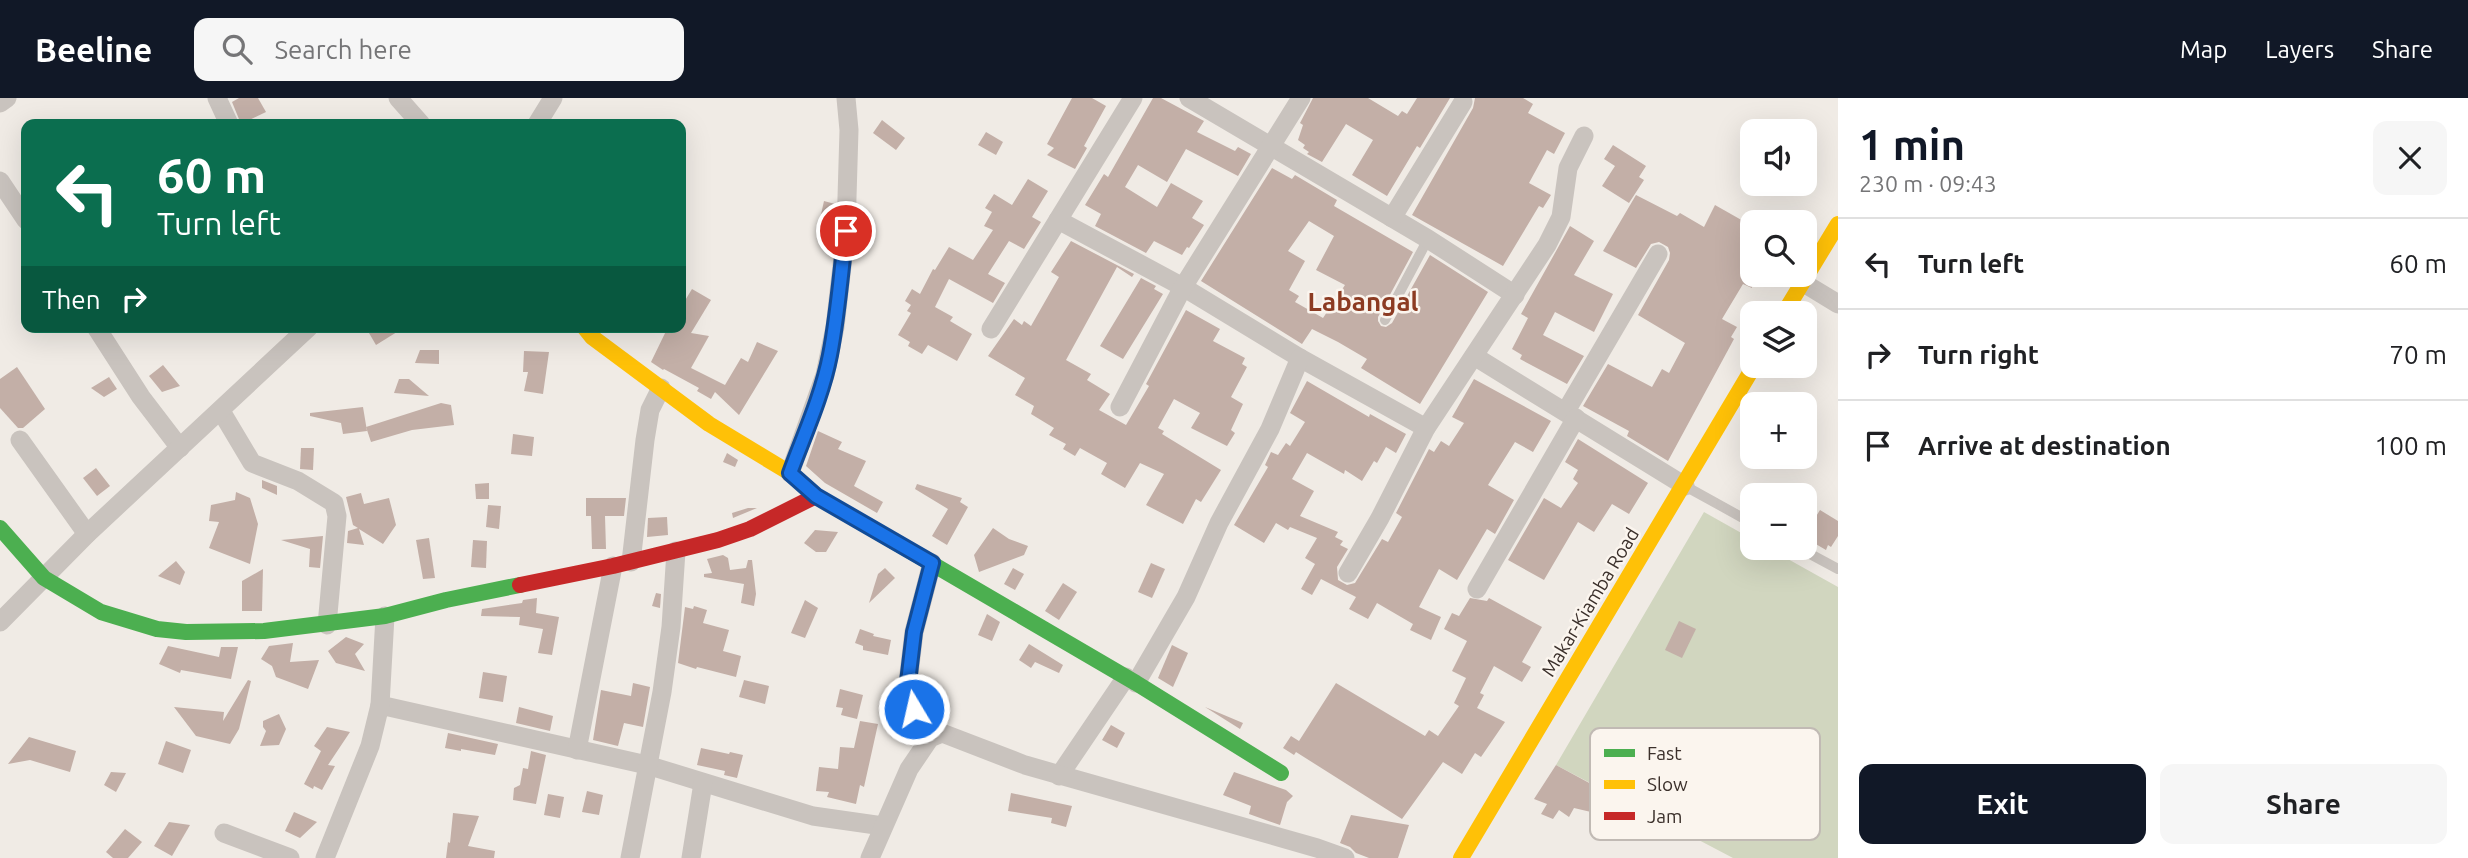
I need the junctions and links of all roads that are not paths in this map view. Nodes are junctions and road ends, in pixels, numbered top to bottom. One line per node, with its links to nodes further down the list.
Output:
1 (7, 98): 10 (street)
2 (217, 98): 11 (street)
3 (398, 98): 12 (street)
4 (553, 98): 13 (street)
5 (846, 98): 43 (street)
6 (1133, 98): 19 (street)
7 (1189, 98): 15 (street)
8 (1301, 98): 15 (street)
9 (1463, 102): 18 (street)
10 (0, 103)
11 (227, 119)
12 (417, 119)
13 (540, 119)
14 (1584, 136): 26 (street)
15 (1271, 147): 18 (street); 24 (street)
16 (0, 181): 17 (street)
17 (21, 212)
18 (1392, 218): 21 (street)
19 (1058, 220): 24 (street); 29 (street)
20 (1838, 224): 23 (street)
21 (1428, 239): 26 (street); 28 (lane)
22 (1658, 254): 39 (street)
23 (1817, 258)
24 (1183, 287): 34 (street); 37 (street)
25 (1810, 287): 27 (street)
26 (1515, 295): 33 (street)
27 (1838, 304)
28 (1385, 320)
29 (991, 329)
30 (100, 333): 42 (street)
31 (303, 333): 38 (street)
32 (589, 333): 36 (street)
33 (1474, 356): 39 (street); 40 (street)
34 (1300, 358): 40 (street); 60 (street)
35 (1747, 378): 44 (street, Makar-Kiamba Road)
36 (662, 388): 43 (street); 52 (street)
37 (1120, 407)
38 (221, 411): 42 (street); 59 (street)
39 (1571, 414): 44 (street); 56 (street)
40 (1426, 428): 54 (street)
41 (20, 440): 48 (street)
42 (180, 448): 48 (street)
43 (790, 473): 45 (street)
44 (1685, 486): 46 (lane); 76 (street, Makar-Kiamba Road)
45 (816, 496): 49 (street); 51 (street)
46 (1740, 516)
47 (0, 528): 55 (street)
48 (88, 534): 55 (street)
49 (676, 551): 52 (street); 64 (street)
50 (1817, 558): 53 (lane)
51 (932, 563): 60 (street); 62 (street)
52 (622, 564): 57 (street); 63 (street)
53 (1838, 569)
54 (1348, 573)
55 (44, 578): 58 (street); 59 (street)
56 (1477, 589)
57 (385, 616): 59 (street); 61 (street)
58 (0, 622)
59 (327, 625)
60 (1131, 680): 65 (street); 66 (street)
61 (380, 705): 63 (street); 71 (street)
62 (930, 738): 66 (street); 68 (street)
63 (576, 750): 64 (street)
64 (648, 765): 67 (street); 72 (street)
65 (1281, 773)
66 (1059, 776): 75 (street)
67 (703, 783): 68 (street); 73 (street)
68 (883, 827): 74 (street)
69 (224, 833): 70 (street)
70 (290, 858)
71 (325, 858)
72 (629, 858)
73 (691, 858)
74 (870, 858)
75 (1345, 858)
76 (1461, 858)

